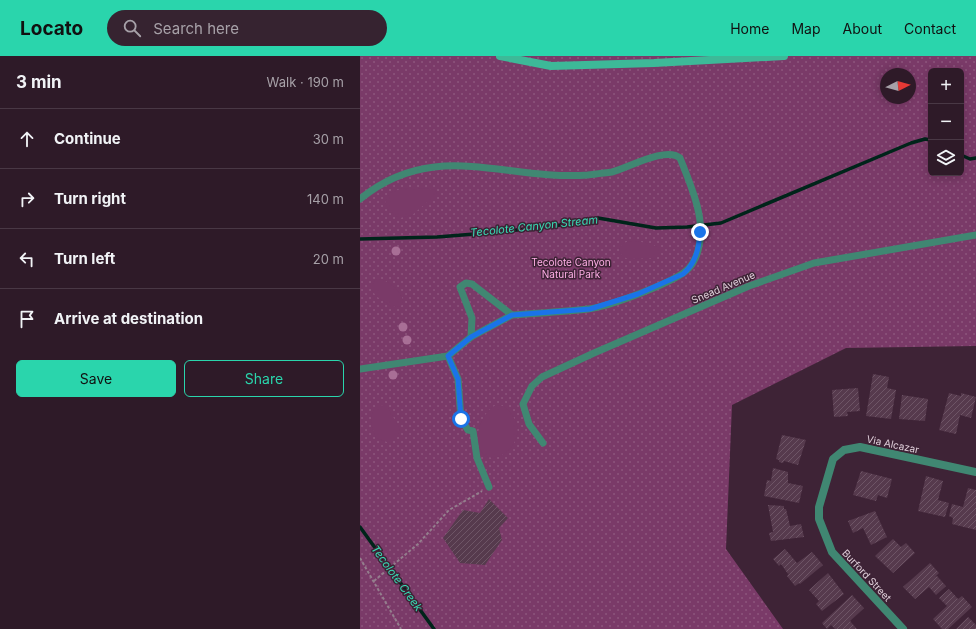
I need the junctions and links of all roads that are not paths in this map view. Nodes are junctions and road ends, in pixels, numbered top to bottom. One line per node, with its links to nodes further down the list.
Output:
1 (500, 56): 2 (main road)
2 (784, 56)
3 (360, 199): 5 (lane)
4 (976, 234): 9 (lane, Snead Avenue)
5 (512, 315): 6 (lane); 6 (lane)
6 (471, 337): 7 (lane)
7 (448, 356): 8 (lane); 11 (lane)
8 (360, 369)
9 (542, 443)
10 (976, 472): 12 (street, Via Alcazar)
11 (489, 487)
12 (819, 507): 13 (street, Burford Street)
13 (903, 629)

